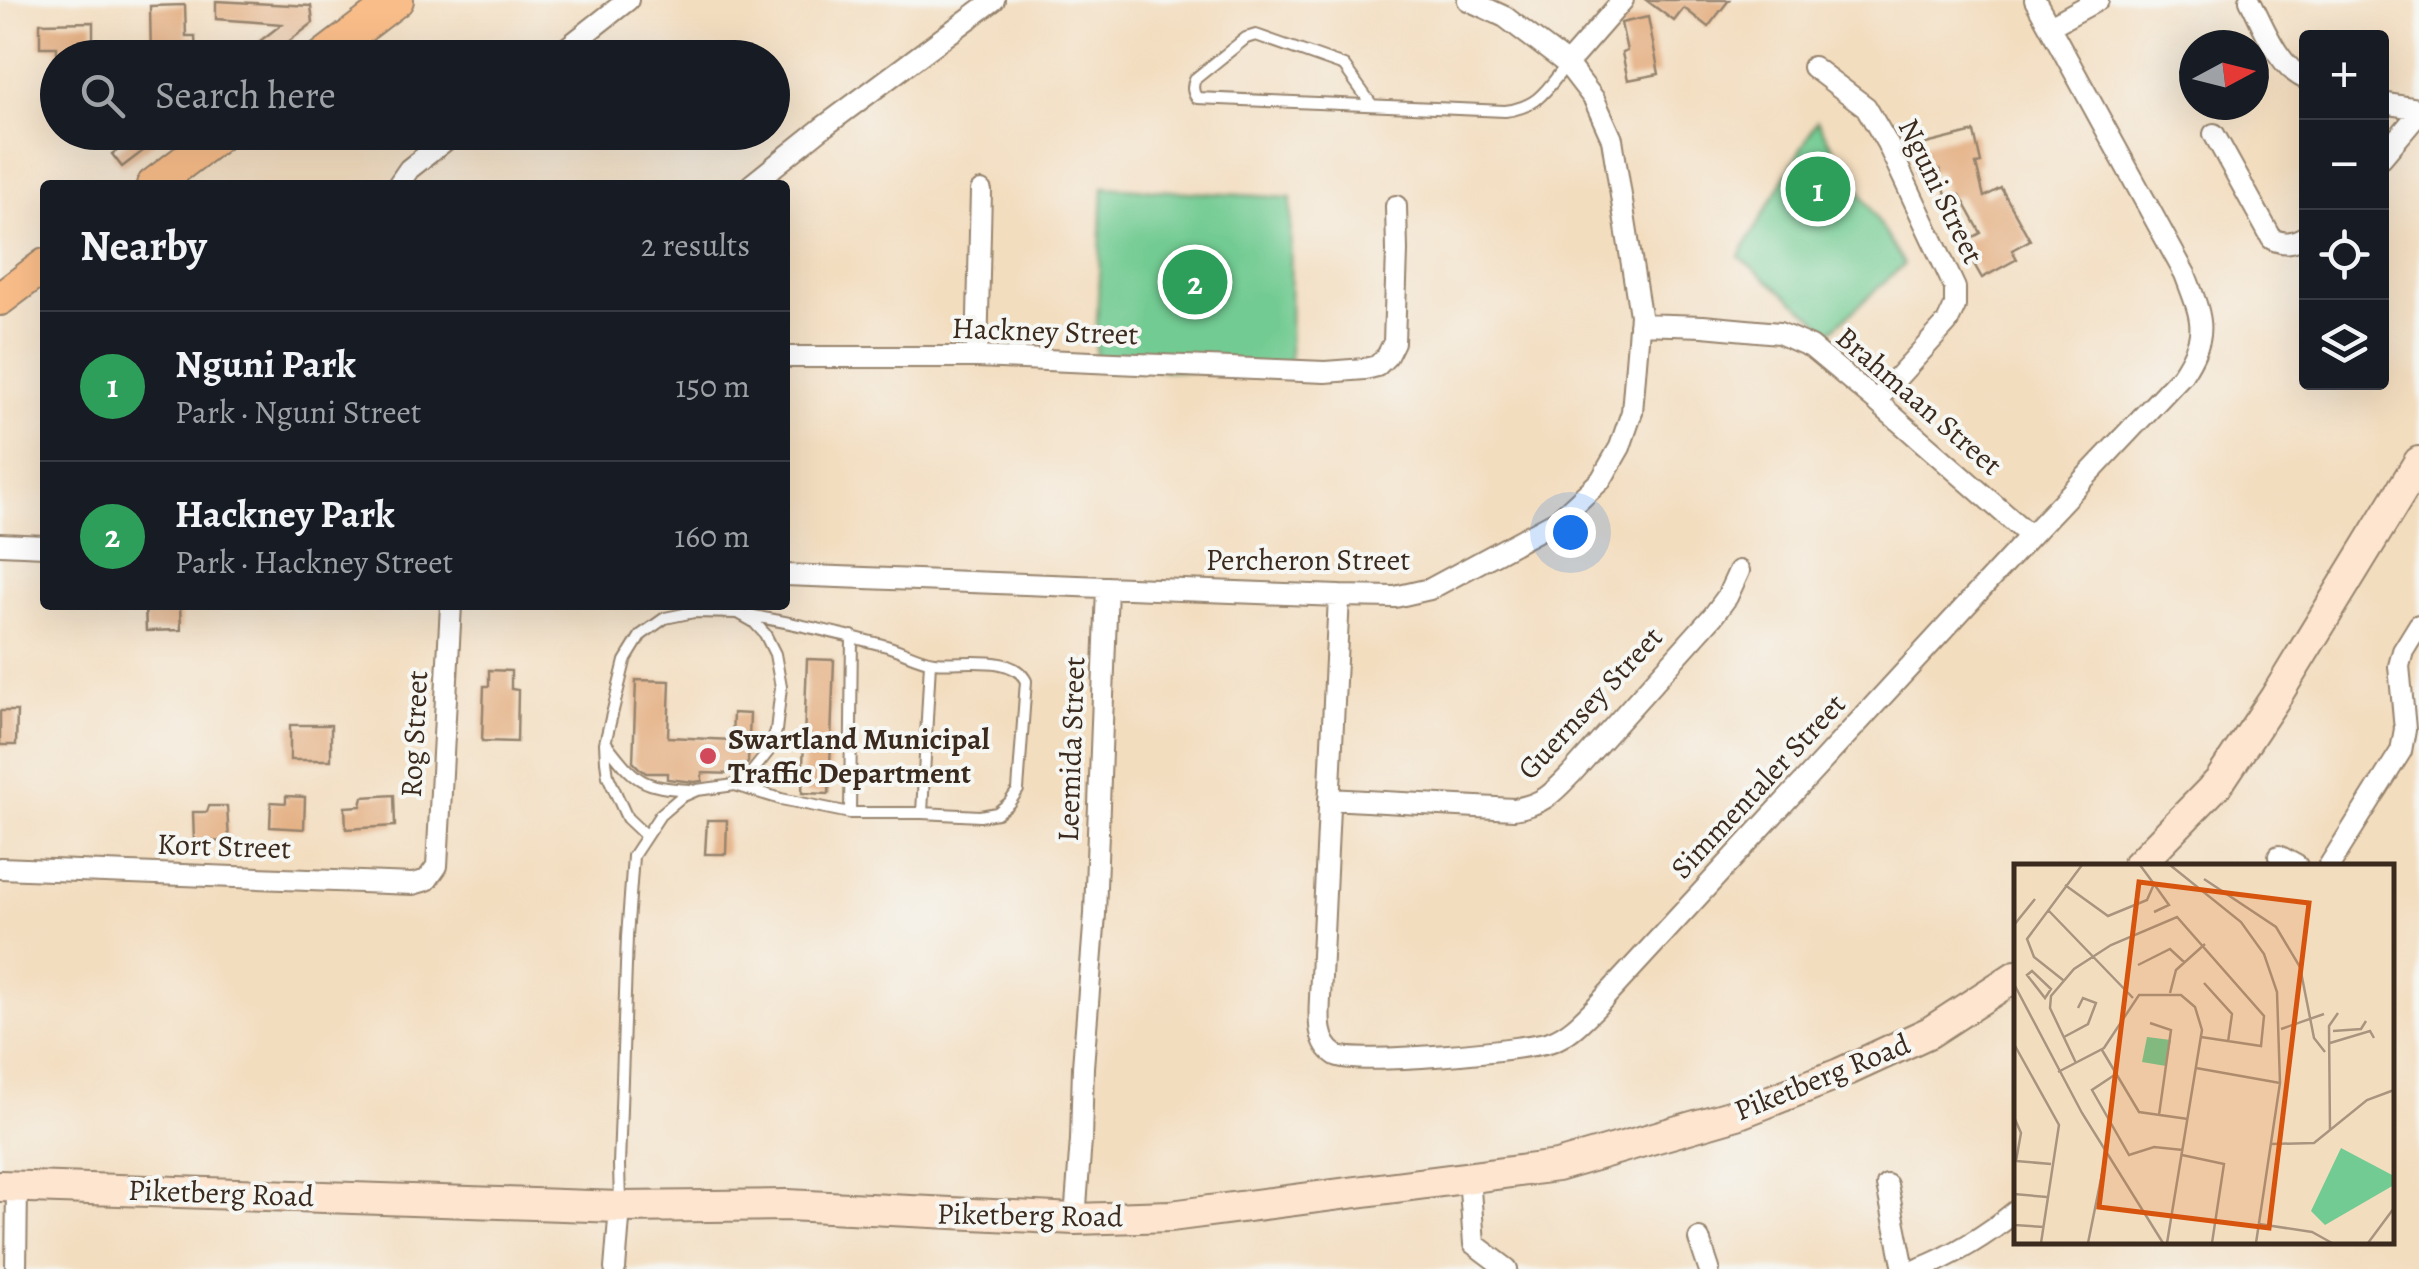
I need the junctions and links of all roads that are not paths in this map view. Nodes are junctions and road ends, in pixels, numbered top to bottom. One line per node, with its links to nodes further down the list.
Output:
1 (396, 0): 10 (main road)
2 (628, 0): 11 (street)
3 (1468, 0): 12 (street, Percheron Street)
4 (1623, 0): 12 (street)
5 (2034, 0): 9 (street, Simmentaler Street)
6 (2098, 0): 9 (street)
7 (2250, 0): 14 (street)
8 (990, 1): 24 (street)
9 (2050, 26): 35 (street, Simmentaler Street)
10 (345, 40)
11 (577, 40)
12 (1566, 64): 16 (lane); 30 (street, Percheron Street)
13 (1812, 66): 33 (street, Nguni Street)
14 (2299, 76)
15 (2389, 105): 17 (street)
16 (1372, 106): 16 (lane)
17 (2419, 111): 19 (street)
18 (2214, 134): 27 (street)
19 (2389, 149)
20 (199, 150): 22 (main road)
21 (433, 150): 23 (street)
22 (159, 180)
23 (401, 180)
24 (757, 180)
25 (981, 190): 32 (street)
26 (1396, 206): 32 (street, Hackney Street)
27 (2299, 240)
28 (40, 269): 29 (main road)
29 (0, 299)
30 (1639, 324): 33 (street, Brahmaan Street); 41 (street, Percheron Street)
31 (790, 357): 32 (street, Hackney Street)
32 (978, 357)
33 (1876, 401): 35 (street, Brahmaan Street)
34 (2419, 462): 54 (street)
35 (2030, 536): 50 (street, Simmentaler Street)
36 (0, 544): 37 (street)
37 (40, 546)
38 (1739, 571): 50 (street, Guernsey Street)
39 (790, 575): 40 (street, Percheron Street)
40 (1108, 587): 41 (street, Percheron Street); 64 (street, Leemida Street)
41 (1338, 596): 50 (street, Simmentaler Street)
42 (451, 610): 56 (street, Rog Street)
43 (738, 613): 45 (lane); 47 (lane); 48 (lane)
44 (2419, 625): 55 (street)
45 (852, 636): 46 (lane); 51 (lane)
46 (930, 662): 52 (lane); 52 (lane)
47 (606, 742): 49 (lane); 53 (lane)
48 (735, 786): 49 (lane); 51 (lane)
49 (697, 790): 53 (lane)
50 (1328, 798)
51 (850, 813): 52 (lane)
52 (922, 813)
53 (646, 836): 62 (lane)
54 (2139, 864)
55 (2330, 864)
56 (437, 866): 57 (street, Kort Street)
57 (0, 868)
58 (2014, 977): 59 (street, Piketberg Road)
59 (1470, 1176): 64 (street, Piketberg Road); 68 (street)
60 (1887, 1185): 70 (street)
61 (9, 1186): 62 (street, Piketberg Road); 66 (street)
62 (620, 1208): 64 (street, Piketberg Road); 67 (street)
63 (2014, 1213): 71 (street)
64 (1076, 1220)
65 (1699, 1239): 69 (street)
66 (16, 1269)
67 (615, 1269)
68 (1508, 1269)
69 (1709, 1269)
70 (1904, 1269)
71 (1918, 1269)

